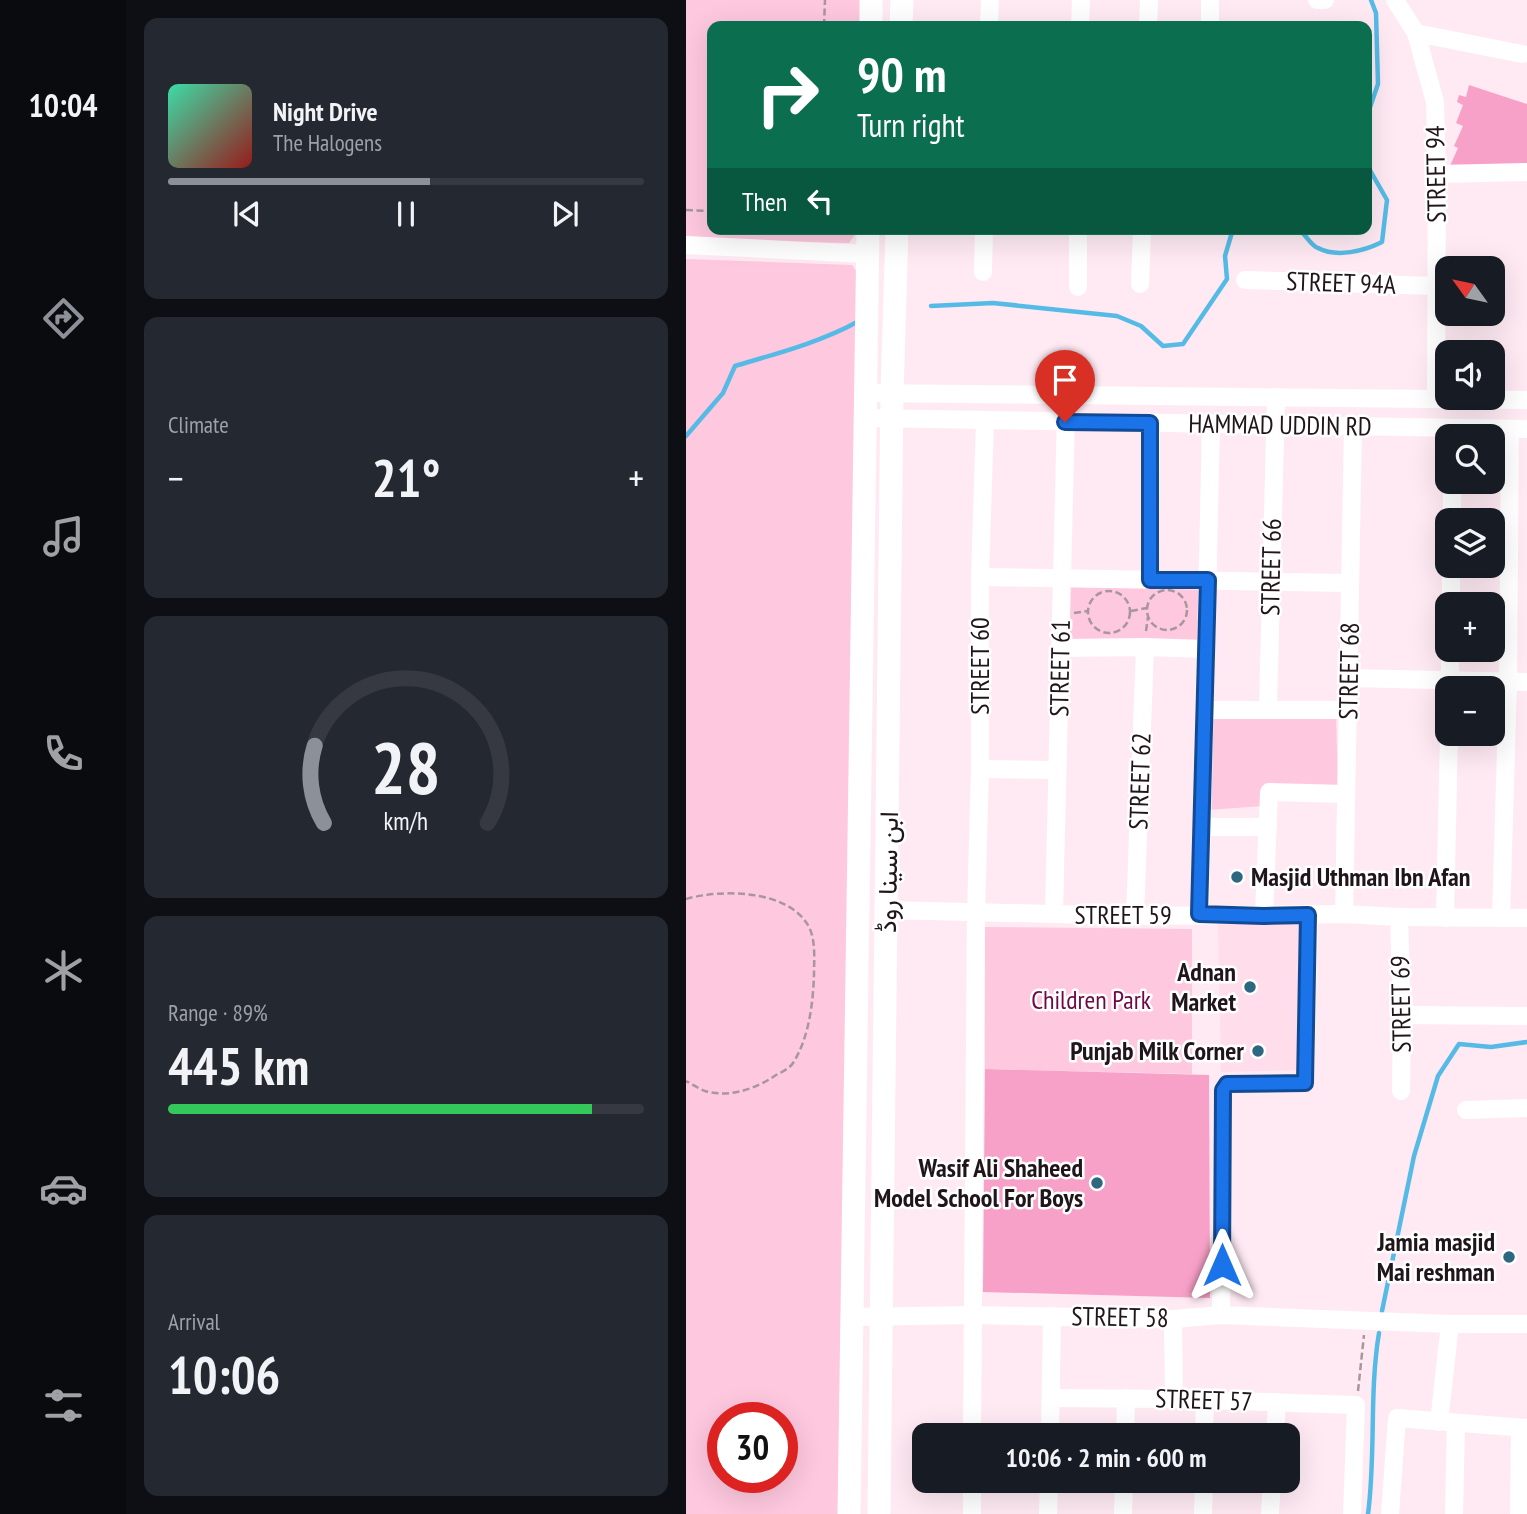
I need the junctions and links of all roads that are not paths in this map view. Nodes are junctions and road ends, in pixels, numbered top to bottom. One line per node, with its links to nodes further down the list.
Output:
1 (871, 0): 10 (main road)
2 (902, 0): 11 (main road)
3 (990, 0): 12 (street)
4 (1081, 0): 13 (street)
5 (1149, 0): 14 (street)
6 (1210, 0): 15 (street)
7 (1317, 0): 8 (street)
8 (1325, 0)
9 (1395, 0): 16 (street, STREET 94)
10 (871, 21)
11 (901, 21)
12 (989, 21)
13 (1080, 21)
14 (1148, 21)
15 (1210, 21)
16 (1416, 33): 17 (street); 19 (street, STREET 94)
17 (1522, 54)
18 (1527, 172): 19 (street)
19 (1437, 174): 27 (street, STREET 94)
20 (868, 235): 26 (main road, ابن سینا روڈ)
21 (897, 235): 34 (main road, ابن سینا روڈ)
22 (984, 235): 28 (street)
23 (1078, 235): 32 (street)
24 (1142, 235): 30 (street)
25 (686, 245): 26 (street)
26 (868, 254): 33 (main road, ابن سینا روڈ)
27 (1437, 256)
28 (983, 272)
29 (1245, 280): 31 (street, STREET 94A)
30 (1140, 284)
31 (1435, 286)
32 (1078, 287)
33 (866, 393): 34 (street, HAMMAD UDDIN RD); 40 (main road, ابن سینا روڈ)
34 (892, 393): 35 (street, HAMMAD UDDIN RD); 41 (main road, ابن سینا روڈ)
35 (1066, 395): 36 (street, HAMMAD UDDIN RD); 43 (street, STREET 61)
36 (1276, 397): 37 (street, HAMMAD UDDIN RD); 46 (street, STREET 66)
37 (1435, 399)
38 (1505, 400): 39 (street, HAMMAD UDDIN RD)
39 (1527, 400)
40 (865, 418): 41 (street, HAMMAD UDDIN RD); 93 (main road, ابن سینا روڈ)
41 (893, 419): 42 (street, HAMMAD UDDIN RD); 73 (main road, ابن سینا روڈ)
42 (985, 421): 43 (street, HAMMAD UDDIN RD); 50 (street, STREET 60)
43 (1065, 422): 44 (street, HAMMAD UDDIN RD); 51 (street, STREET 61)
44 (1150, 423): 45 (street, HAMMAD UDDIN RD); 52 (street)
45 (1211, 424): 46 (street, HAMMAD UDDIN RD); 53 (street)
46 (1275, 425): 47 (street, HAMMAD UDDIN RD); 54 (street, STREET 66)
47 (1353, 427): 49 (street, HAMMAD UDDIN RD); 55 (street, STREET 68)
48 (1518, 429): 61 (street)
49 (1435, 431)
50 (980, 577): 51 (street); 68 (street, STREET 60)
51 (1062, 578): 52 (street); 57 (street, STREET 61)
52 (1150, 580): 53 (street)
53 (1208, 580): 54 (street); 58 (street)
54 (1270, 582): 55 (street); 64 (street, STREET 66)
55 (1350, 583): 59 (street, STREET 68)
56 (1145, 647): 57 (street); 58 (street); 79 (street, STREET 62)
57 (1060, 648): 69 (street, STREET 61)
58 (1206, 649): 65 (street)
59 (1349, 678): 63 (street); 66 (street, STREET 68)
60 (1505, 682): 61 (street)
61 (1508, 682): 62 (street); 83 (street)
62 (1527, 682)
63 (1435, 683)
64 (1268, 708): 65 (street); 66 (street)
65 (1205, 709): 71 (street)
66 (1348, 710): 70 (street, STREET 68)
67 (1449, 746): 82 (street)
68 (980, 769): 69 (street); 74 (street, STREET 60)
69 (1057, 770): 75 (street, STREET 61)
70 (1346, 794): 72 (street); 77 (street, STREET 68)
71 (1202, 827): 72 (street); 76 (street)
72 (1268, 827): 80 (street)
73 (887, 910): 74 (street, STREET 59); 94 (main road, ابن سینا روڈ)
74 (976, 912): 75 (street, STREET 59); 90 (street, STREET 60)
75 (1054, 914): 79 (street, STREET 59)
76 (1199, 914): 79 (street, STREET 59); 80 (street, STREET 59)
77 (1344, 914): 78 (street, STREET 59); 81 (street, STREET 59)
78 (1308, 915): 80 (street, STREET 59); 91 (street)
79 (1135, 916)
80 (1264, 916)
81 (1399, 917): 82 (street, STREET 59); 85 (street, STREET 69)
82 (1445, 918): 83 (street, STREET 59)
83 (1501, 918): 84 (street, STREET 59)
84 (1527, 918)
85 (1402, 1015): 86 (street); 87 (street, STREET 69)
86 (1527, 1016)
87 (1401, 1091)
88 (1527, 1108): 89 (street)
89 (1466, 1110)
90 (972, 1315): 92 (street, STREET 58); 94 (street, STREET 58); 103 (street, STREET 60)
91 (1221, 1315): 95 (street, STREET 58); 96 (street, STREET 58)
92 (1052, 1316): 95 (street, STREET 58); 98 (street)
93 (852, 1317): 94 (street, STREET 58); 115 (main road, ابن سینا روڈ)
94 (881, 1317): 116 (main road, ابن سینا روڈ)
95 (1173, 1319): 100 (street)
96 (1450, 1324): 97 (street, STREET 58); 108 (street)
97 (1527, 1324)
98 (1051, 1398): 99 (street, STREET 57); 104 (street)
99 (1126, 1398): 100 (street, STREET 57); 105 (street)
100 (1174, 1399): 101 (street, STREET 57)
101 (1205, 1400): 102 (street, STREET 57); 106 (street)
102 (1277, 1402): 107 (street); 122 (street, STREET 57)
103 (972, 1423)
104 (1050, 1423)
105 (1125, 1423)
106 (1204, 1423)
107 (1276, 1423)
108 (1448, 1423): 109 (street); 123 (street); 124 (street)
109 (1524, 1428): 125 (street)
110 (972, 1493): 117 (street)
111 (1049, 1493): 118 (street)
112 (1124, 1493): 119 (street)
113 (1203, 1493): 120 (street)
114 (1271, 1493): 121 (street)
115 (849, 1514)
116 (879, 1514)
117 (972, 1514)
118 (1048, 1514)
119 (1123, 1514)
120 (1203, 1514)
121 (1270, 1514)
122 (1353, 1514)
123 (1390, 1514)
124 (1454, 1514)
125 (1519, 1514)

